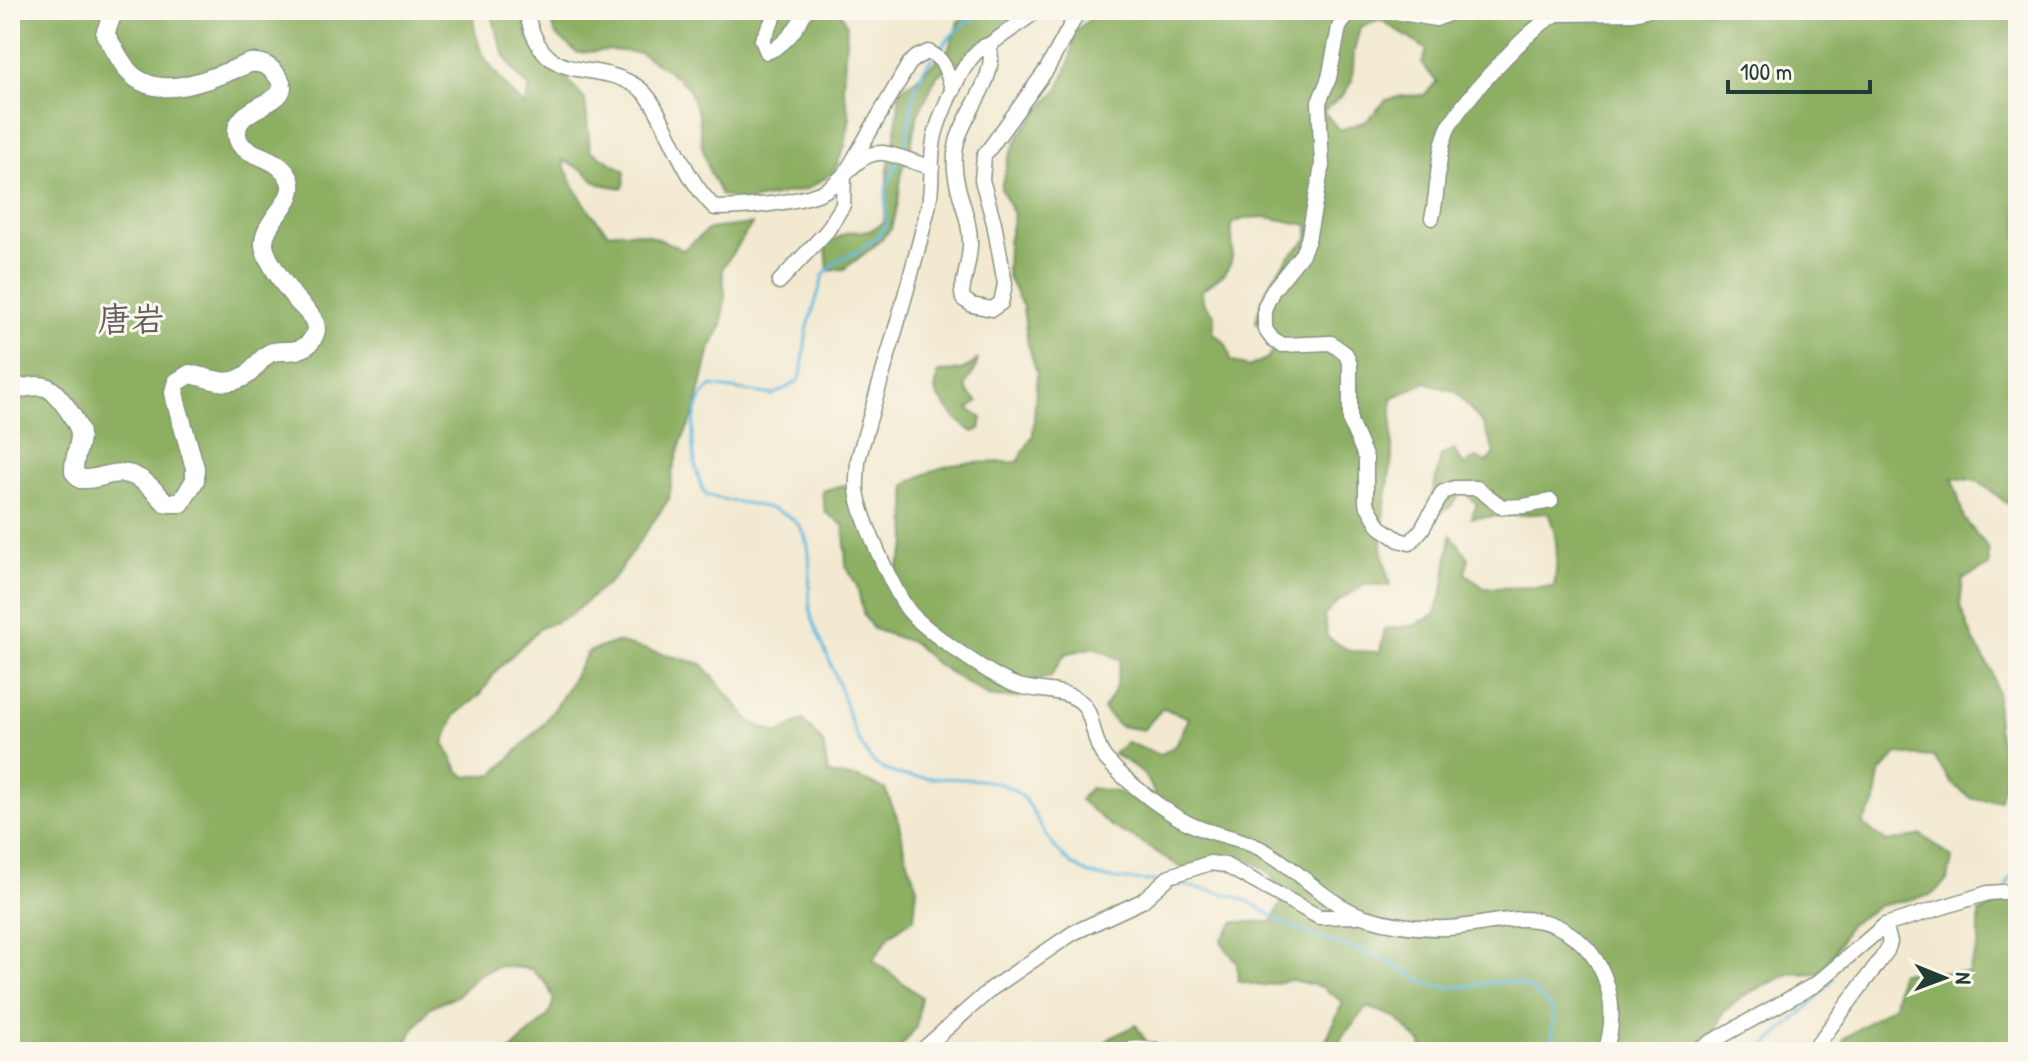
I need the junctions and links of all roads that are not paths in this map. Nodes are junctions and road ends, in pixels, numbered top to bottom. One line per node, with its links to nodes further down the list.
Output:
1 (114, 10): 17 (main road)
2 (526, 10): 14 (street)
3 (778, 10): 4 (street)
4 (806, 10)
5 (1038, 10): 11 (street)
6 (1079, 10): 11 (street)
7 (1358, 10): 18 (street)
8 (1385, 10): 9 (street)
9 (1458, 10)
10 (1646, 10): 15 (street)
11 (989, 45): 12 (street)
12 (953, 91): 13 (street); 14 (street)
13 (928, 166): 14 (street); 20 (street)
14 (844, 176): 16 (street)
15 (1432, 218)
16 (779, 282)
17 (10, 390)
18 (1551, 501)
19 (2017, 889): 21 (street)
20 (1362, 916): 22 (street); 25 (street)
21 (1885, 925): 26 (street); 27 (street)
22 (920, 1052)
23 (1115, 1052): 24 (street)
24 (1168, 1052)
25 (1605, 1052)
26 (1699, 1052)
27 (1812, 1052)

